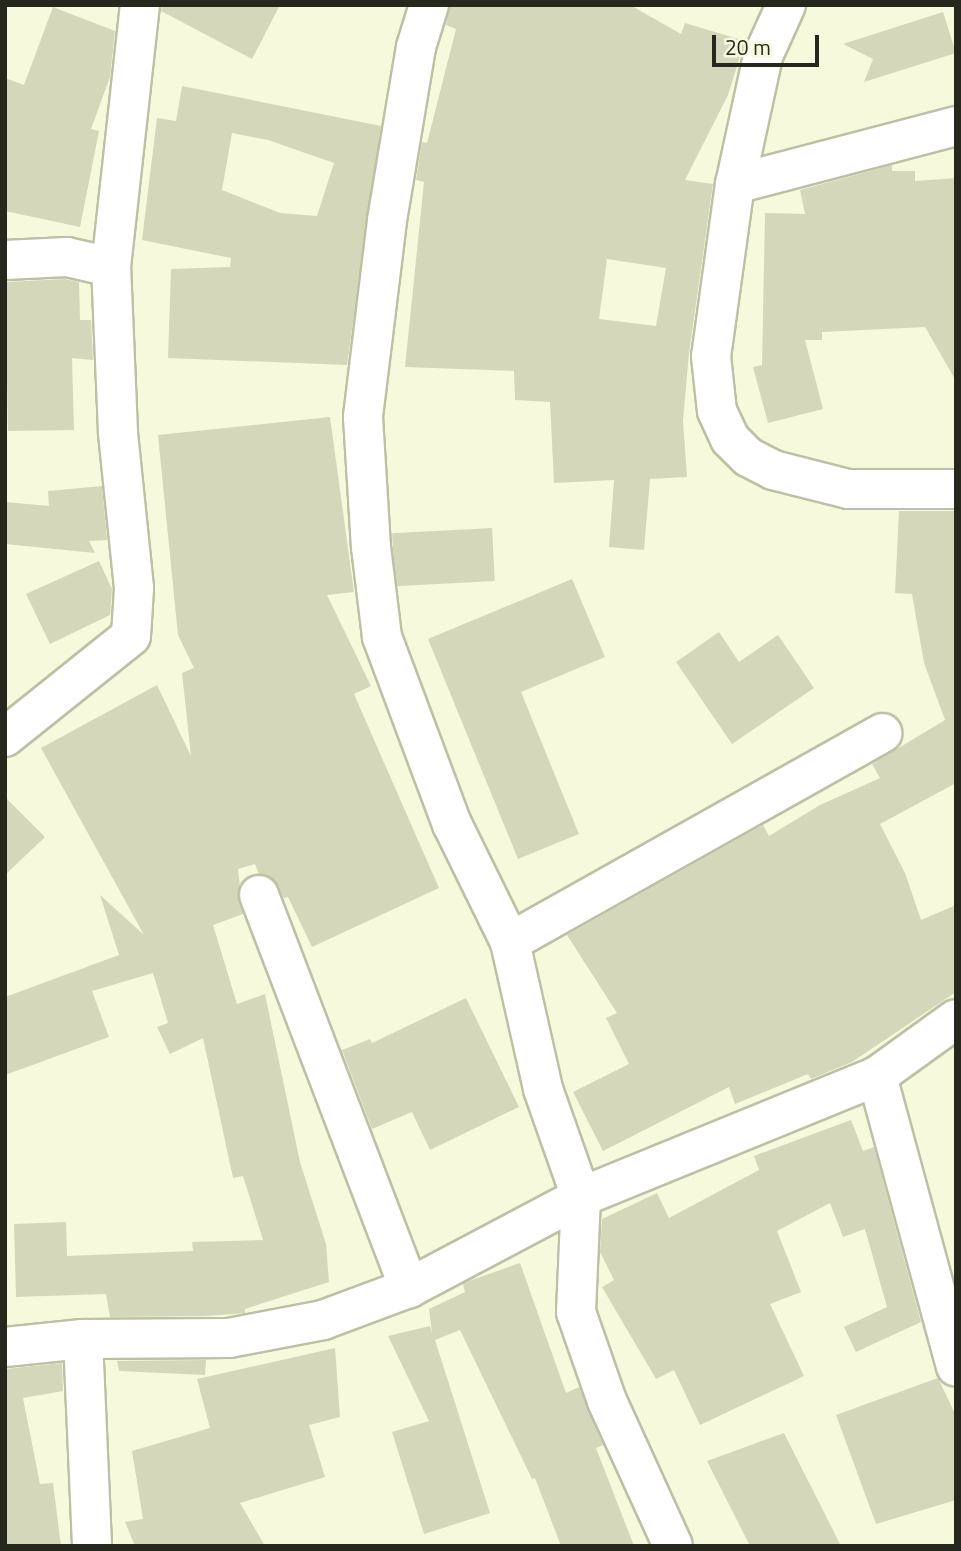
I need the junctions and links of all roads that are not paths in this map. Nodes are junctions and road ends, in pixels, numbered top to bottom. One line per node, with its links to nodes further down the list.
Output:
1 (141, 5): 7 (street)
2 (429, 5): 12 (street)
3 (786, 5): 5 (street)
4 (956, 126): 5 (street)
5 (735, 184): 8 (street)
6 (5, 260): 7 (street)
7 (110, 267): 10 (street)
8 (956, 489)
9 (882, 733): 12 (street)
10 (5, 737)
11 (259, 895): 16 (street)
12 (510, 942): 15 (street)
13 (956, 1019): 14 (street)
14 (877, 1076): 15 (street); 17 (street)
15 (581, 1197): 16 (street); 22 (street)
16 (409, 1288): 18 (street)
17 (945, 1299): 20 (street)
18 (83, 1339): 19 (street); 21 (street)
19 (5, 1347)
20 (956, 1366)
21 (92, 1546)
22 (673, 1546)

